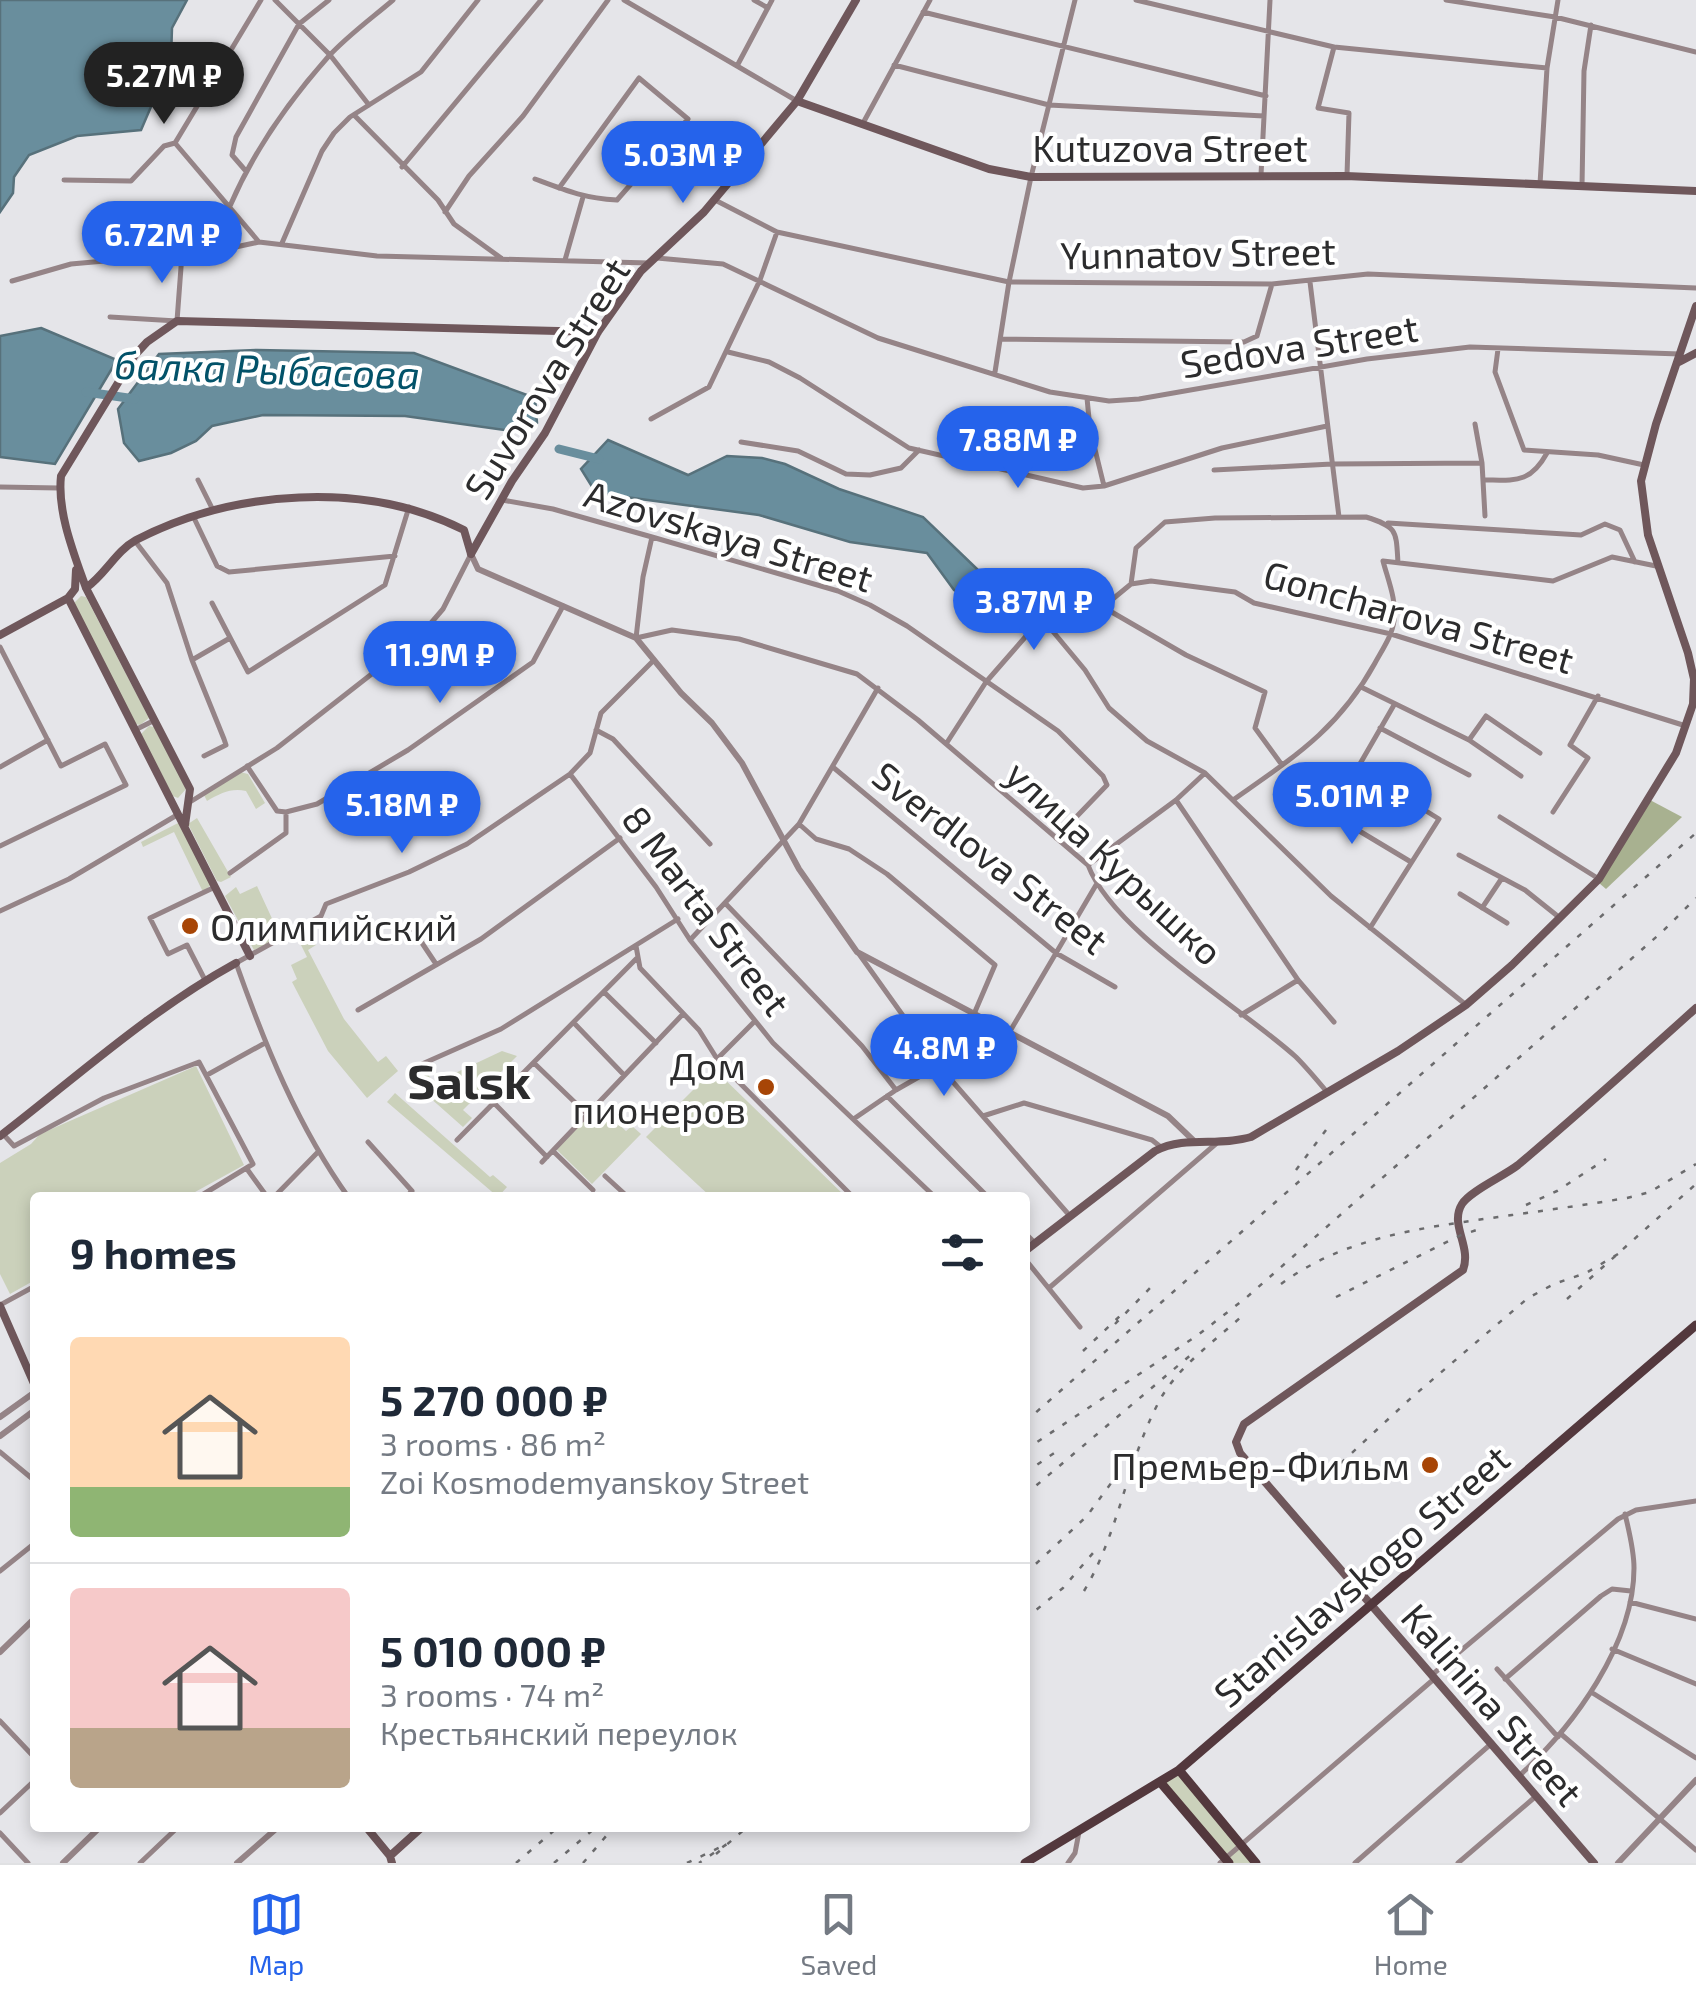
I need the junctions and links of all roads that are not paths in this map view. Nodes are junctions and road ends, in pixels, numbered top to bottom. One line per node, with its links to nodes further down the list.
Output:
1 (261, 0): 38 (street)
2 (275, 0): 21 (street)
3 (328, 0): 21 (street)
4 (393, 0): 27 (street)
5 (478, 0): 33 (street)
6 (541, 0): 39 (street)
7 (608, 0): 53 (street)
8 (624, 0): 29 (street, Kutuzova Street)
9 (754, 0): 18 (street)
10 (772, 0): 18 (street)
11 (856, 0): 32 (main road, Suvorova Street)
12 (930, 0): 19 (street)
13 (1076, 0): 24 (street)
14 (1136, 0): 23 (street)
15 (1270, 0): 23 (street)
16 (1446, 0): 20 (street)
17 (1558, 0): 20 (street)
18 (768, 8): 29 (street)
19 (923, 12): 24 (street); 28 (street)
20 (1555, 16): 22 (street); 30 (street)
21 (300, 24): 27 (street); 40 (street)
22 (1591, 25): 26 (street); 47 (street)
23 (1268, 33): 25 (street); 31 (street)
24 (1064, 46): 31 (street); 34 (street)
25 (1334, 48): 30 (street); 42 (street)
26 (1696, 52)
27 (330, 55): 33 (street); 40 (street)
28 (894, 65): 34 (street); 37 (street)
29 (737, 66): 32 (street, Kutuzova Street)
30 (1547, 68): 46 (street)
31 (1266, 96): 36 (street)
32 (797, 101): 37 (main road, Kutuzova Street); 51 (main road, Suvorova Street)
33 (370, 104): 35 (street)
34 (1049, 105): 36 (street); 43 (street)
35 (354, 114): 39 (street); 56 (street)
36 (1264, 116): 41 (street)
37 (862, 125): 43 (main road, Kutuzova Street)
38 (175, 143): 45 (street); 52 (street)
39 (402, 167): 53 (street)
40 (245, 170): 52 (street)
41 (1261, 175): 42 (main road, Kutuzova Street); 43 (main road, Kutuzova Street)
42 (1346, 176): 46 (main road, Kutuzova Street)
43 (1031, 177): 63 (street)
44 (535, 179): 48 (street)
45 (64, 180)
46 (1540, 184): 47 (main road, Kutuzova Street)
47 (1582, 186): 49 (main road, Kutuzova Street)
48 (559, 188): 50 (street); 50 (street)
49 (1696, 190)
50 (583, 198): 59 (street)
51 (714, 200): 54 (street, Yunnatov Street); 60 (main road, Suvorova Street)
52 (230, 206): 55 (street)
53 (445, 212): 58 (street)
54 (777, 232): 61 (street); 63 (street, Yunnatov Street)
55 (259, 242): 56 (street, Sedova Street); 57 (street, Sedova Street)
56 (282, 243): 58 (street, Sedova Street)
57 (182, 254): 62 (street, Sedova Street); 69 (street)
58 (501, 258): 59 (street, Sedova Street)
59 (565, 260): 60 (street, Sedova Street)
60 (652, 260): 61 (street, Sedova Street); 70 (main road, Suvorova Street)
61 (760, 280): 73 (street); 77 (street, Sedova Street)
62 (12, 281)
63 (1008, 282): 65 (street, Yunnatov Street); 71 (street)
64 (1310, 282): 65 (street, Yunnatov Street); 66 (street, Yunnatov Street); 76 (street)
65 (1272, 284): 71 (street)
66 (1696, 288)
67 (1695, 313): 75 (main road)
68 (110, 317): 69 (street)
69 (178, 321): 70 (main road); 93 (main road)
70 (598, 332): 94 (main road, Suvorova Street)
71 (1001, 340): 77 (street)
72 (1498, 349): 75 (street, Sedova Street); 76 (street, Sedova Street); 84 (street)
73 (728, 352): 79 (street); 83 (street)
74 (1696, 353): 75 (main road)
75 (1679, 358): 87 (main road)
76 (1319, 369): 78 (street, Sedova Street); 81 (street)
77 (995, 372): 78 (street, Sedova Street)
78 (1086, 398): 91 (street)
79 (652, 419)
80 (1475, 424): 85 (street)
81 (1326, 426): 86 (street); 91 (street)
82 (742, 442): 83 (street)
83 (918, 450): 91 (street)
84 (1547, 453): 87 (street); 90 (street)
85 (1482, 463): 86 (street); 90 (street)
86 (1332, 464): 88 (street); 99 (street)
87 (1644, 465): 108 (main road)
88 (1214, 470)
89 (198, 480): 96 (street)
90 (1483, 480): 97 (street)
91 (1104, 486)
92 (0, 487): 93 (street)
93 (59, 488): 104 (main road)
94 (502, 500): 101 (street, Azovskaya Street); 103 (main road, Suvorova Street)
95 (408, 507): 96 (main road); 103 (main road); 105 (street)
96 (213, 510): 98 (main road)
97 (1484, 516)
98 (194, 518): 102 (main road); 105 (street)
99 (1339, 518): 100 (street); 109 (street)
100 (1388, 524): 106 (street); 107 (street)
101 (652, 537): 119 (street); 123 (street, Azovskaya Street)
102 (134, 541): 110 (main road); 121 (street)
103 (471, 554): 113 (street); 139 (street)
104 (74, 556): 110 (main road); 111 (main road)
105 (394, 556): 118 (street)
106 (1398, 562): 107 (street); 117 (street)
107 (1635, 562): 108 (street)
108 (1659, 566): 129 (main road)
109 (1131, 584): 114 (street); 117 (street, Goncharova Street)
110 (86, 588): 111 (street); 128 (main road)
111 (68, 598): 116 (main road); 131 (main road)
112 (212, 604): 118 (street)
113 (563, 606): 119 (street); 152 (street)
114 (1103, 607): 115 (street); 138 (street)
115 (1044, 622): 123 (street); 143 (street)
116 (0, 634)
117 (1391, 634): 124 (street); 126 (street, Goncharova Street)
118 (230, 638): 121 (street)
119 (636, 638): 122 (street); 125 (street, улица Курышко)
120 (0, 647): 133 (street)
121 (192, 660): 137 (street)
122 (654, 660): 132 (street); 161 (street)
123 (986, 682): 135 (street); 160 (street, Azovskaya Street)
124 (1361, 687): 127 (street); 138 (street)
125 (878, 688): 135 (street, улица Курышко); 141 (street)
126 (1598, 696): 129 (street, Goncharova Street); 153 (street)
127 (1394, 704): 130 (street); 134 (street)
128 (155, 720): 131 (street); 147 (main road)
129 (1687, 726): 169 (main road)
130 (1380, 728): 144 (street); 156 (street)
131 (135, 730): 150 (main road)
132 (596, 730): 142 (street); 162 (street)
133 (48, 740): 140 (street); 163 (street)
134 (1469, 740): 136 (street); 145 (street)
135 (946, 744): 160 (street, улица Курышко)
136 (1540, 752)
137 (204, 756)
138 (1282, 765): 149 (street)
139 (247, 766): 147 (street); 152 (street)
140 (0, 767)
141 (834, 768): 157 (street); 184 (street, Sverdlova Street)
142 (570, 774): 159 (street, 8 Marta Street); 185 (street)
143 (1205, 774): 148 (street); 149 (street)
144 (1469, 774)
145 (1521, 776)
146 (1378, 780): 165 (street)
147 (188, 799): 150 (street); 158 (main road)
148 (1176, 800): 166 (street); 190 (street)
149 (1233, 800): 180 (street)
150 (174, 802): 154 (main road)
151 (1311, 802): 156 (street)
152 (286, 812): 167 (street)
153 (1553, 812)
154 (180, 813): 158 (main road); 175 (street)
155 (1500, 817): 169 (street)
156 (1339, 819): 165 (street)
157 (799, 824): 161 (street); 198 (street)
158 (186, 825): 171 (main road)
159 (620, 838): 177 (street, 8 Marta Street); 188 (street)
160 (1056, 838): 166 (street, улица Курышко)
161 (785, 842): 173 (street); 183 (street)
162 (710, 844)
163 (0, 846)
164 (1458, 855): 168 (street)
165 (1412, 863): 180 (street)
166 (1088, 865): 170 (street, улица Курышко)
167 (230, 873)
168 (1502, 878): 174 (street); 176 (street)
169 (1598, 878): 176 (main road)
170 (1096, 885): 184 (street); 197 (street, улица Курышко)
171 (216, 887): 185 (main road); 189 (street)
172 (1460, 894): 174 (street)
173 (726, 903): 181 (street); 211 (street)
174 (1482, 908): 179 (street)
175 (0, 911)
176 (1560, 918): 193 (main road)
177 (678, 919): 181 (street, 8 Marta Street); 182 (street)
178 (408, 922): 188 (street)
179 (1506, 923)
180 (1370, 928): 193 (street)
181 (690, 940): 199 (street, 8 Marta Street)
182 (636, 946): 186 (street); 207 (street)
183 (857, 952): 198 (street); 208 (street)
184 (1056, 953): 191 (street, Sverdlova Street); 202 (street)
185 (250, 956): 187 (street)
186 (636, 959): 192 (street); 196 (street)
187 (236, 964): 189 (main road); 203 (street)
188 (436, 964): 195 (street)
189 (204, 980): 218 (main road)
190 (1298, 980): 197 (street); 200 (street)
191 (1115, 988)
192 (605, 993): 201 (street); 204 (street)
193 (1466, 1004): 212 (main road)
194 (1696, 1008): 262 (main road, Kalinina Street)
195 (358, 1010)
196 (682, 1015): 204 (street); 205 (street)
197 (1241, 1015): 212 (street, улица Курышко)
198 (973, 1016): 202 (street)
199 (755, 1021): 205 (street); 217 (street, 8 Marta Street)
200 (1334, 1022)
201 (574, 1023): 206 (street); 210 (street)
202 (1005, 1032): 208 (street); 220 (street)
203 (265, 1043): 209 (street); 225 (street)
204 (656, 1043): 210 (street)
205 (717, 1060): 235 (street)
206 (534, 1063): 214 (street); 215 (street)
207 (422, 1064)
208 (939, 1066): 211 (street); 216 (street)
209 (207, 1075): 218 (street); 226 (street)
210 (625, 1076): 215 (street)
211 (896, 1090): 213 (street)
212 (1329, 1094): 222 (main road)
213 (888, 1096): 217 (street); 237 (street)
214 (494, 1103): 219 (street); 224 (street)
215 (588, 1114): 224 (street)
216 (982, 1116): 223 (street); 238 (street)
217 (855, 1118): 236 (street, 8 Marta Street)
218 (1, 1135)
219 (457, 1140)
220 (1194, 1140): 222 (main road); 223 (main road)
221 (368, 1142): 233 (street)
222 (1218, 1142): 243 (street)
223 (1162, 1148): 238 (main road)
224 (553, 1151): 228 (street)
225 (317, 1153): 231 (street); 232 (street)
226 (250, 1167): 229 (street); 230 (street)
227 (605, 1176): 234 (street)
228 (593, 1190)
229 (207, 1192)
230 (267, 1192)
231 (277, 1192)
232 (345, 1192)
233 (411, 1192)
234 (622, 1192)
235 (848, 1192)
236 (930, 1192)
237 (983, 1192)
238 (1070, 1216): 240 (main road)
239 (1030, 1238): 240 (street)
240 (1035, 1244): 241 (main road)
241 (1030, 1250)
242 (1030, 1262): 243 (street)
243 (1049, 1288): 248 (street)
244 (30, 1289): 245 (street)
245 (0, 1306): 246 (main road)
246 (4, 1324): 249 (main road)
247 (1696, 1326): 262 (main road, Stanislavskogo Street)
248 (1080, 1327)
249 (30, 1379)
250 (30, 1393): 252 (street)
251 (30, 1414): 253 (street)
252 (0, 1417)
253 (0, 1436)
254 (0, 1452): 255 (street)
255 (30, 1476)
256 (1696, 1501): 257 (street)
257 (1625, 1514): 260 (street); 268 (street)
258 (30, 1548): 259 (street)
259 (0, 1571)
260 (1631, 1591): 261 (street); 269 (street)
261 (1630, 1602): 263 (street); 265 (street)
262 (1371, 1604): 268 (main road, Kalinina Street); 277 (main road, Stanislavskogo Street)
263 (1696, 1619)
264 (30, 1623): 266 (street)
265 (1612, 1649): 270 (street); 271 (street)
266 (0, 1652)
267 (1496, 1669): 269 (street)
268 (1434, 1676): 274 (main road, Kalinina Street); 292 (street)
269 (1506, 1678): 273 (street)
270 (1696, 1684)
271 (1591, 1692): 273 (street); 276 (street)
272 (0, 1722): 275 (street)
273 (1560, 1735): 278 (street); 284 (street)
274 (1492, 1743): 278 (main road, Kalinina Street); 303 (street)
275 (30, 1753)
276 (1696, 1758)
277 (1179, 1770): 280 (main road, Stanislavskogo Street); 292 (main road)
278 (1520, 1776): 282 (main road, Kalinina Street)
279 (1696, 1780): 284 (street)
280 (1161, 1783): 290 (main road, Stanislavskogo Street); 295 (main road)
281 (30, 1785): 283 (street)
282 (1536, 1795): 304 (street); 305 (main road, Kalinina Street)
283 (0, 1813)
284 (1661, 1820): 293 (street); 306 (street)
285 (96, 1832): 297 (street)
286 (173, 1832): 298 (street)
287 (272, 1832): 299 (street)
288 (370, 1832): 294 (main road)
289 (417, 1832): 294 (main road)
290 (1079, 1832): 300 (main road, Stanislavskogo Street); 301 (street)
291 (0, 1833): 296 (street)
292 (1241, 1845): 295 (street); 302 (main road)
293 (1696, 1850)
294 (391, 1859)
295 (1225, 1862)
296 (28, 1863)
297 (63, 1863)
298 (140, 1863)
299 (237, 1863)
300 (1025, 1863)
301 (1068, 1863)
302 (1256, 1863)
303 (1355, 1863)
304 (1458, 1863)
305 (1594, 1863)
306 (1618, 1863)

